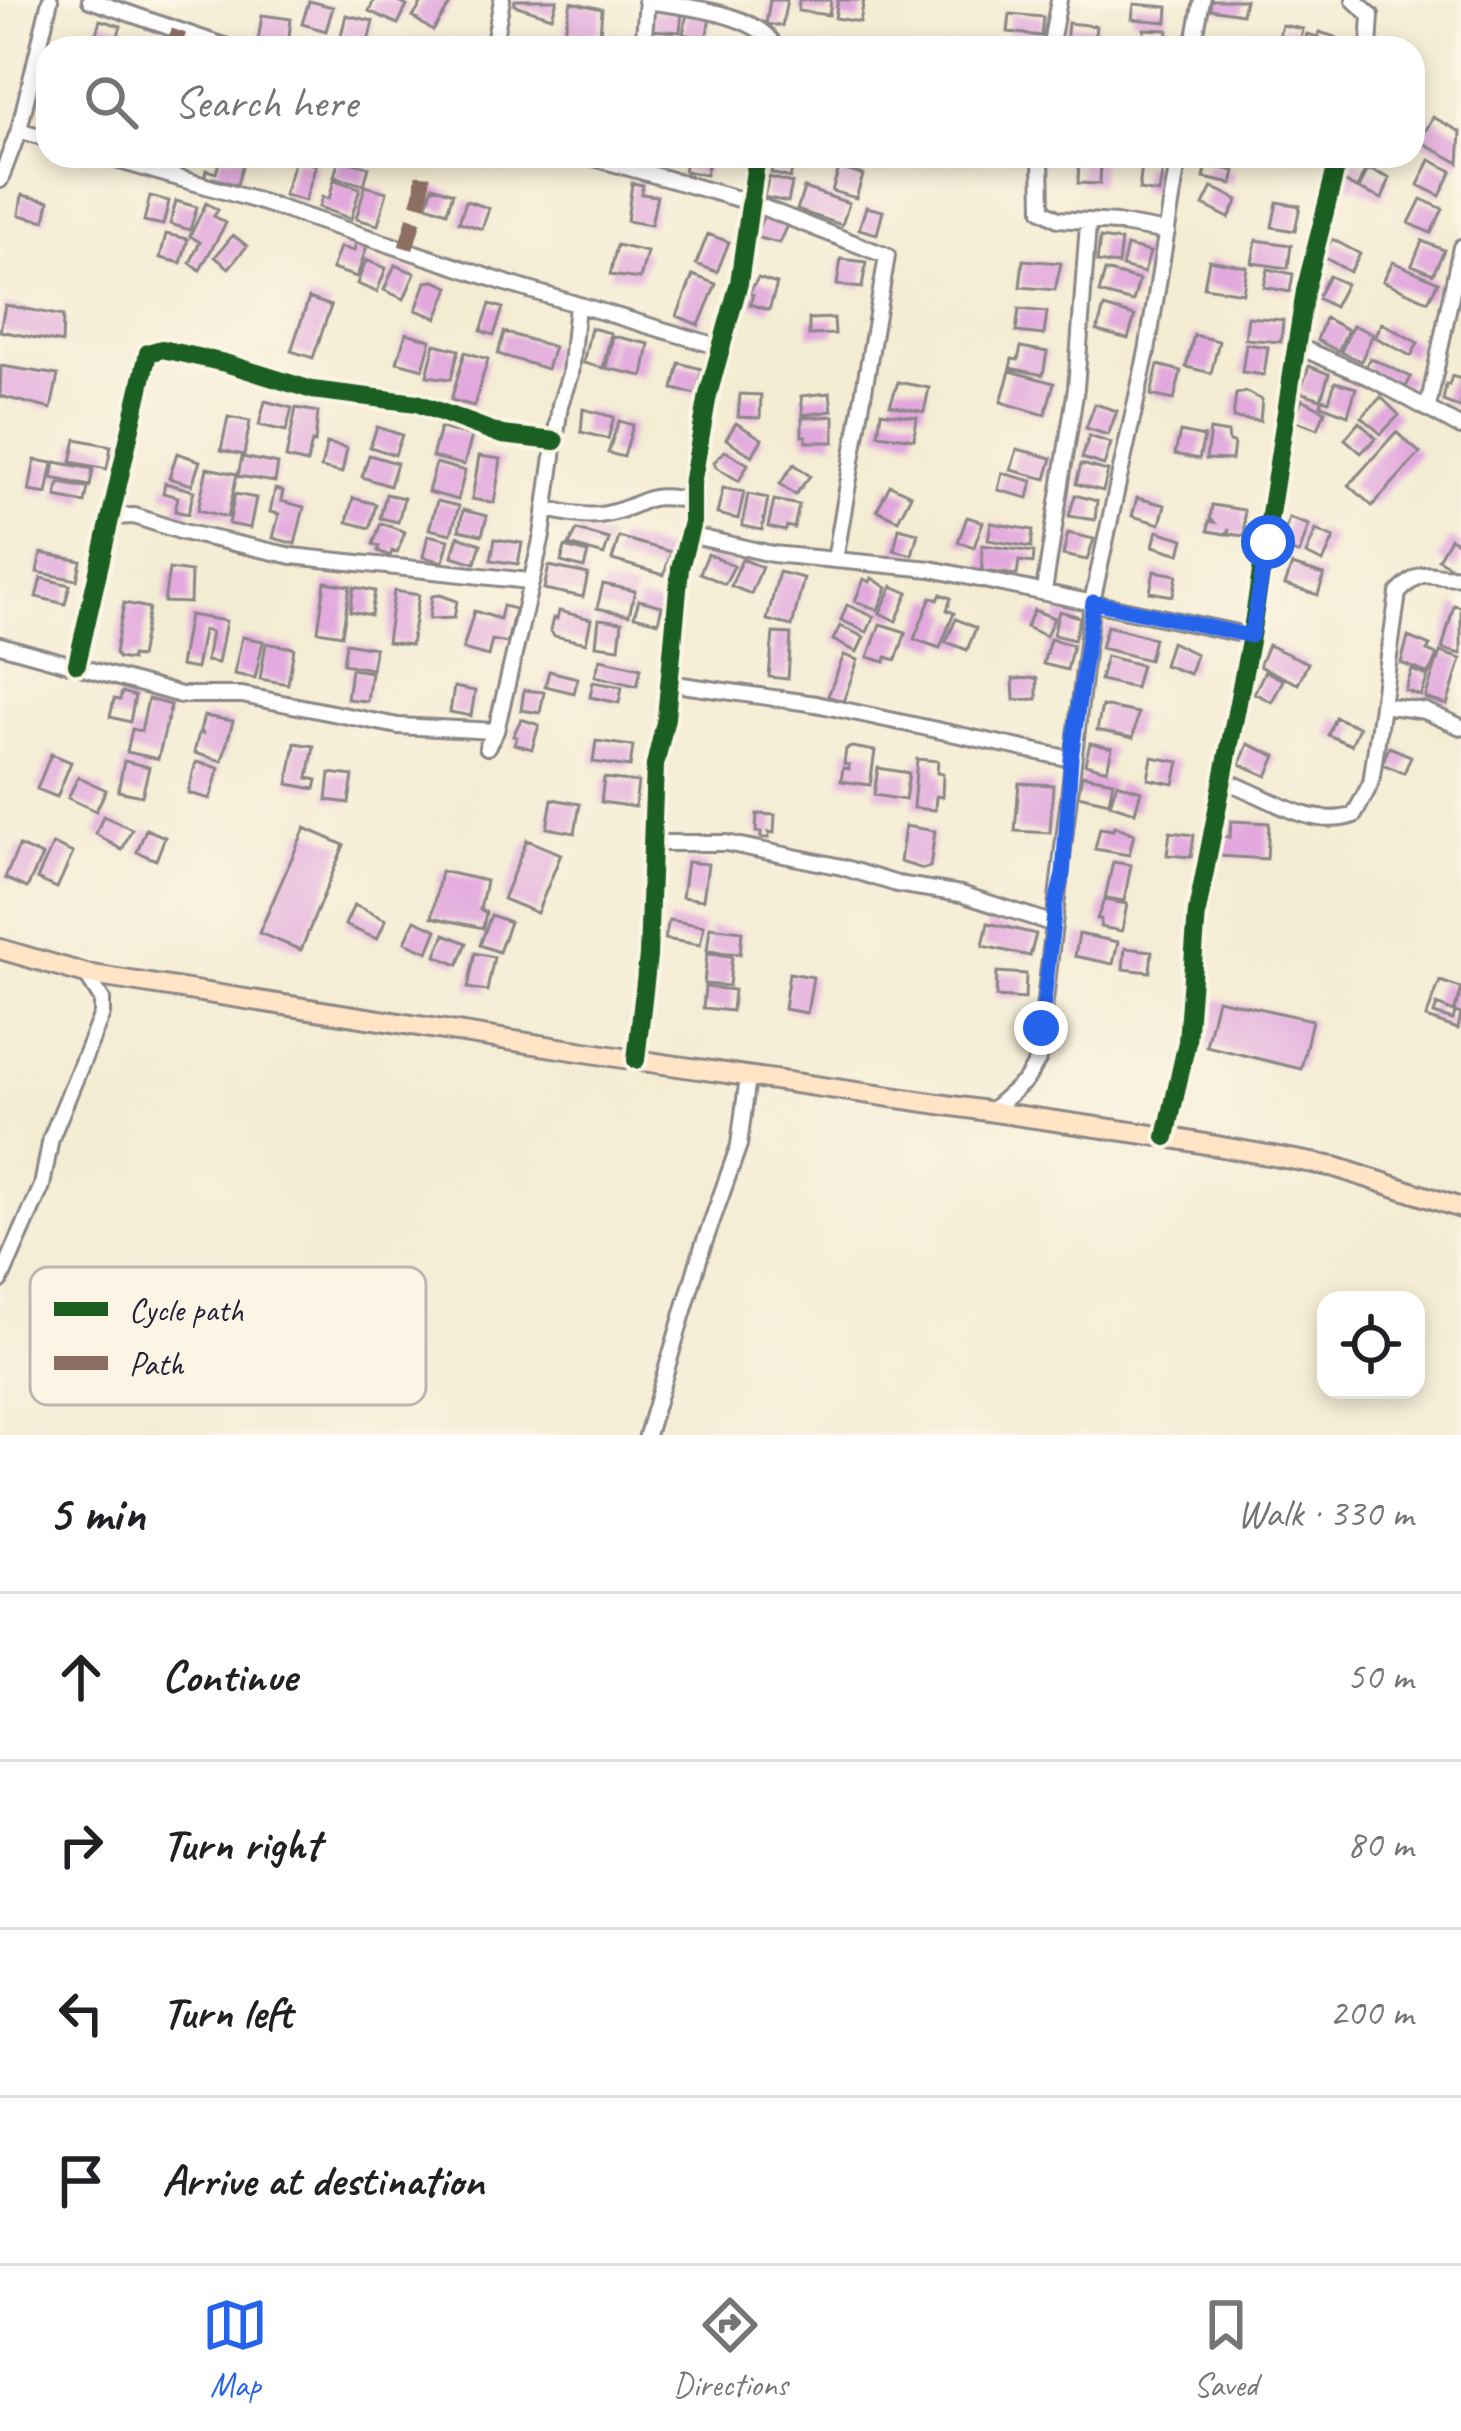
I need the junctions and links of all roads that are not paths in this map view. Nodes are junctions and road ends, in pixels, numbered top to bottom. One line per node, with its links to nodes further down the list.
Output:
1 (90, 0): 9 (street)
2 (502, 0): 10 (street)
3 (647, 0): 11 (street); 12 (street)
4 (1059, 0): 13 (street)
5 (1202, 0): 14 (street)
6 (1354, 0): 15 (street)
7 (53, 2): 8 (street)
8 (44, 36)
9 (195, 36)
10 (495, 36)
11 (644, 36)
12 (768, 36)
13 (1052, 36)
14 (1195, 36)
15 (1370, 36)
16 (36, 66): 17 (street)
17 (19, 130): 18 (street); 25 (street)
18 (36, 135)
19 (142, 168): 30 (street)
20 (642, 168): 26 (street)
21 (756, 168): 26 (street)
22 (1041, 168): 27 (street)
23 (1177, 168): 28 (street)
24 (1337, 168): 31 (street)
25 (0, 180)
26 (749, 202): 32 (street); 40 (street)
27 (1088, 224): 28 (street); 43 (street)
28 (1167, 232): 44 (street)
29 (1461, 248): 33 (street)
30 (577, 305): 32 (street); 35 (street)
31 (1297, 346): 33 (street); 45 (street)
32 (720, 347): 36 (street)
33 (1428, 406): 34 (street)
34 (1461, 427)
35 (555, 441): 37 (street); 38 (street)
36 (692, 500): 37 (street); 39 (street)
37 (547, 509): 42 (street)
38 (112, 517): 42 (street); 47 (street)
39 (689, 536): 40 (street); 48 (street)
40 (835, 560): 43 (street)
41 (1459, 578): 49 (street)
42 (530, 581): 51 (street)
43 (1044, 591): 44 (street)
44 (1093, 602): 45 (street); 53 (street)
45 (1251, 636): 54 (street)
46 (0, 645): 47 (street)
47 (77, 664): 51 (street)
48 (668, 683): 53 (street); 55 (street)
49 (1382, 705): 50 (street); 54 (street)
50 (1461, 727)
51 (496, 731): 52 (street)
52 (487, 747)
53 (1071, 759): 56 (street)
54 (1222, 780): 62 (street)
55 (653, 843): 56 (street); 59 (street)
56 (1054, 924): 61 (street)
57 (0, 950): 58 (main road)
58 (86, 974): 59 (main road); 64 (street)
59 (637, 1060): 60 (main road)
60 (748, 1077): 61 (main road); 65 (street)
61 (992, 1110): 62 (main road)
62 (1166, 1137): 63 (main road)
63 (1461, 1208)
64 (0, 1282)
65 (647, 1435)

